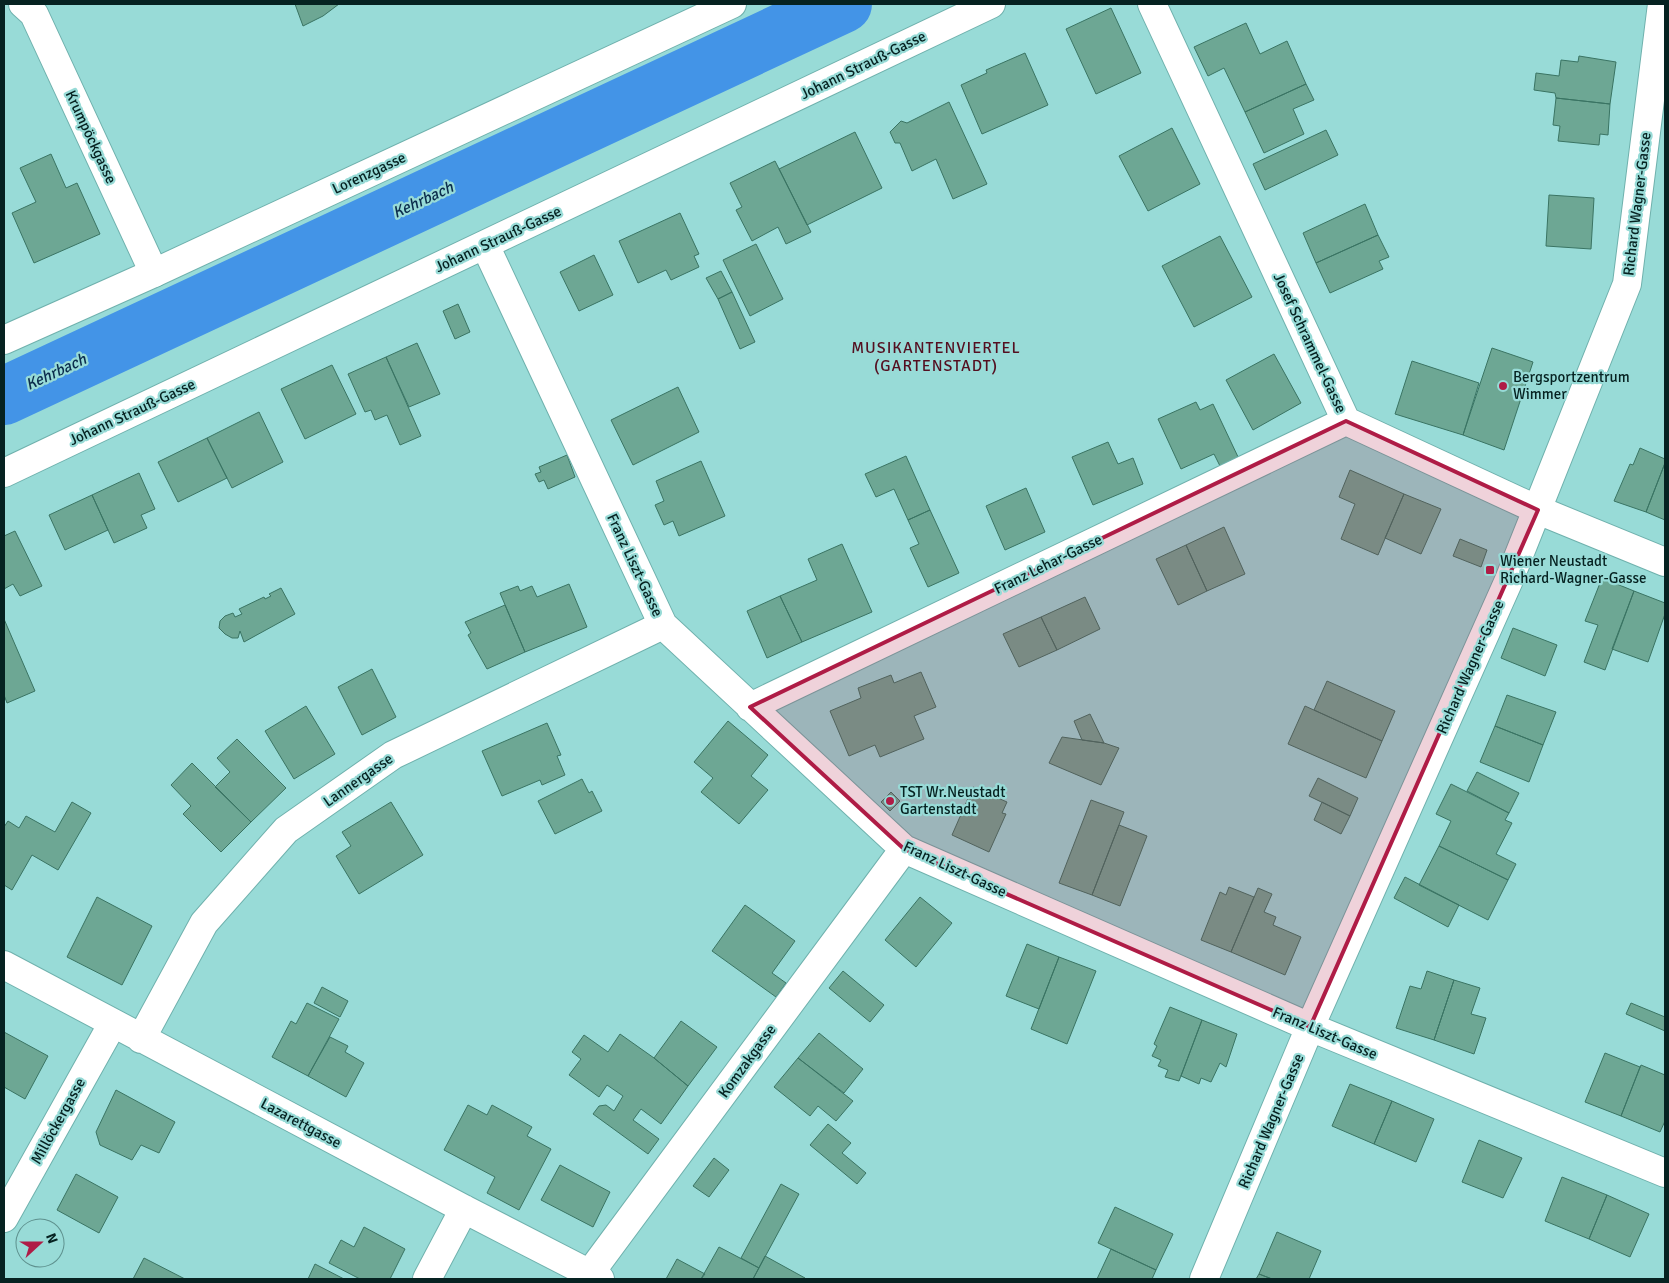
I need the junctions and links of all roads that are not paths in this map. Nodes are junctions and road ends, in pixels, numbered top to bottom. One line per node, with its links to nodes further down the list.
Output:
1 (732, 4): 7 (street, Lorenzgasse)
2 (991, 4): 6 (street, Johann Strauß-Gasse)
3 (1152, 4): 9 (street, Josef Schrammel-Gasse)
4 (1662, 4): 11 (street, Richard Wagner-Gasse)
5 (34, 7): 7 (street, Krumpöckgasse)
6 (485, 246): 10 (street, Johann Strauß-Gasse); 13 (street, Franz Liszt-Gasse)
7 (154, 273): 8 (street, Lorenzgasse)
8 (4, 340)
9 (1346, 421): 11 (street, Josef Schrammel-Gasse); 14 (street, Franz Lehar-Gasse)
10 (4, 473)
11 (1538, 510): 12 (street, Josef Schrammel-Gasse); 18 (street, Richard Wagner-Gasse)
12 (1665, 562)
13 (663, 626): 14 (street, Franz Liszt-Gasse); 19 (street, Lannergasse)
14 (750, 707): 15 (street, Franz Liszt-Gasse)
15 (904, 849): 18 (street, Franz Liszt-Gasse); 23 (street, Komzakgasse)
16 (4, 965): 17 (street, Lazarettgasse)
17 (113, 1023): 19 (street, Lazarettgasse); 22 (street, Millöckergasse)
18 (1310, 1027): 20 (street, Franz Liszt-Gasse); 25 (street, Richard Wagner-Gasse)
19 (141, 1039): 21 (street, Lazarettgasse)
20 (1665, 1173)
21 (464, 1209): 23 (street, Lazarettgasse); 24 (street)
22 (4, 1218)
23 (595, 1276)
24 (427, 1279)
25 (1204, 1279)

